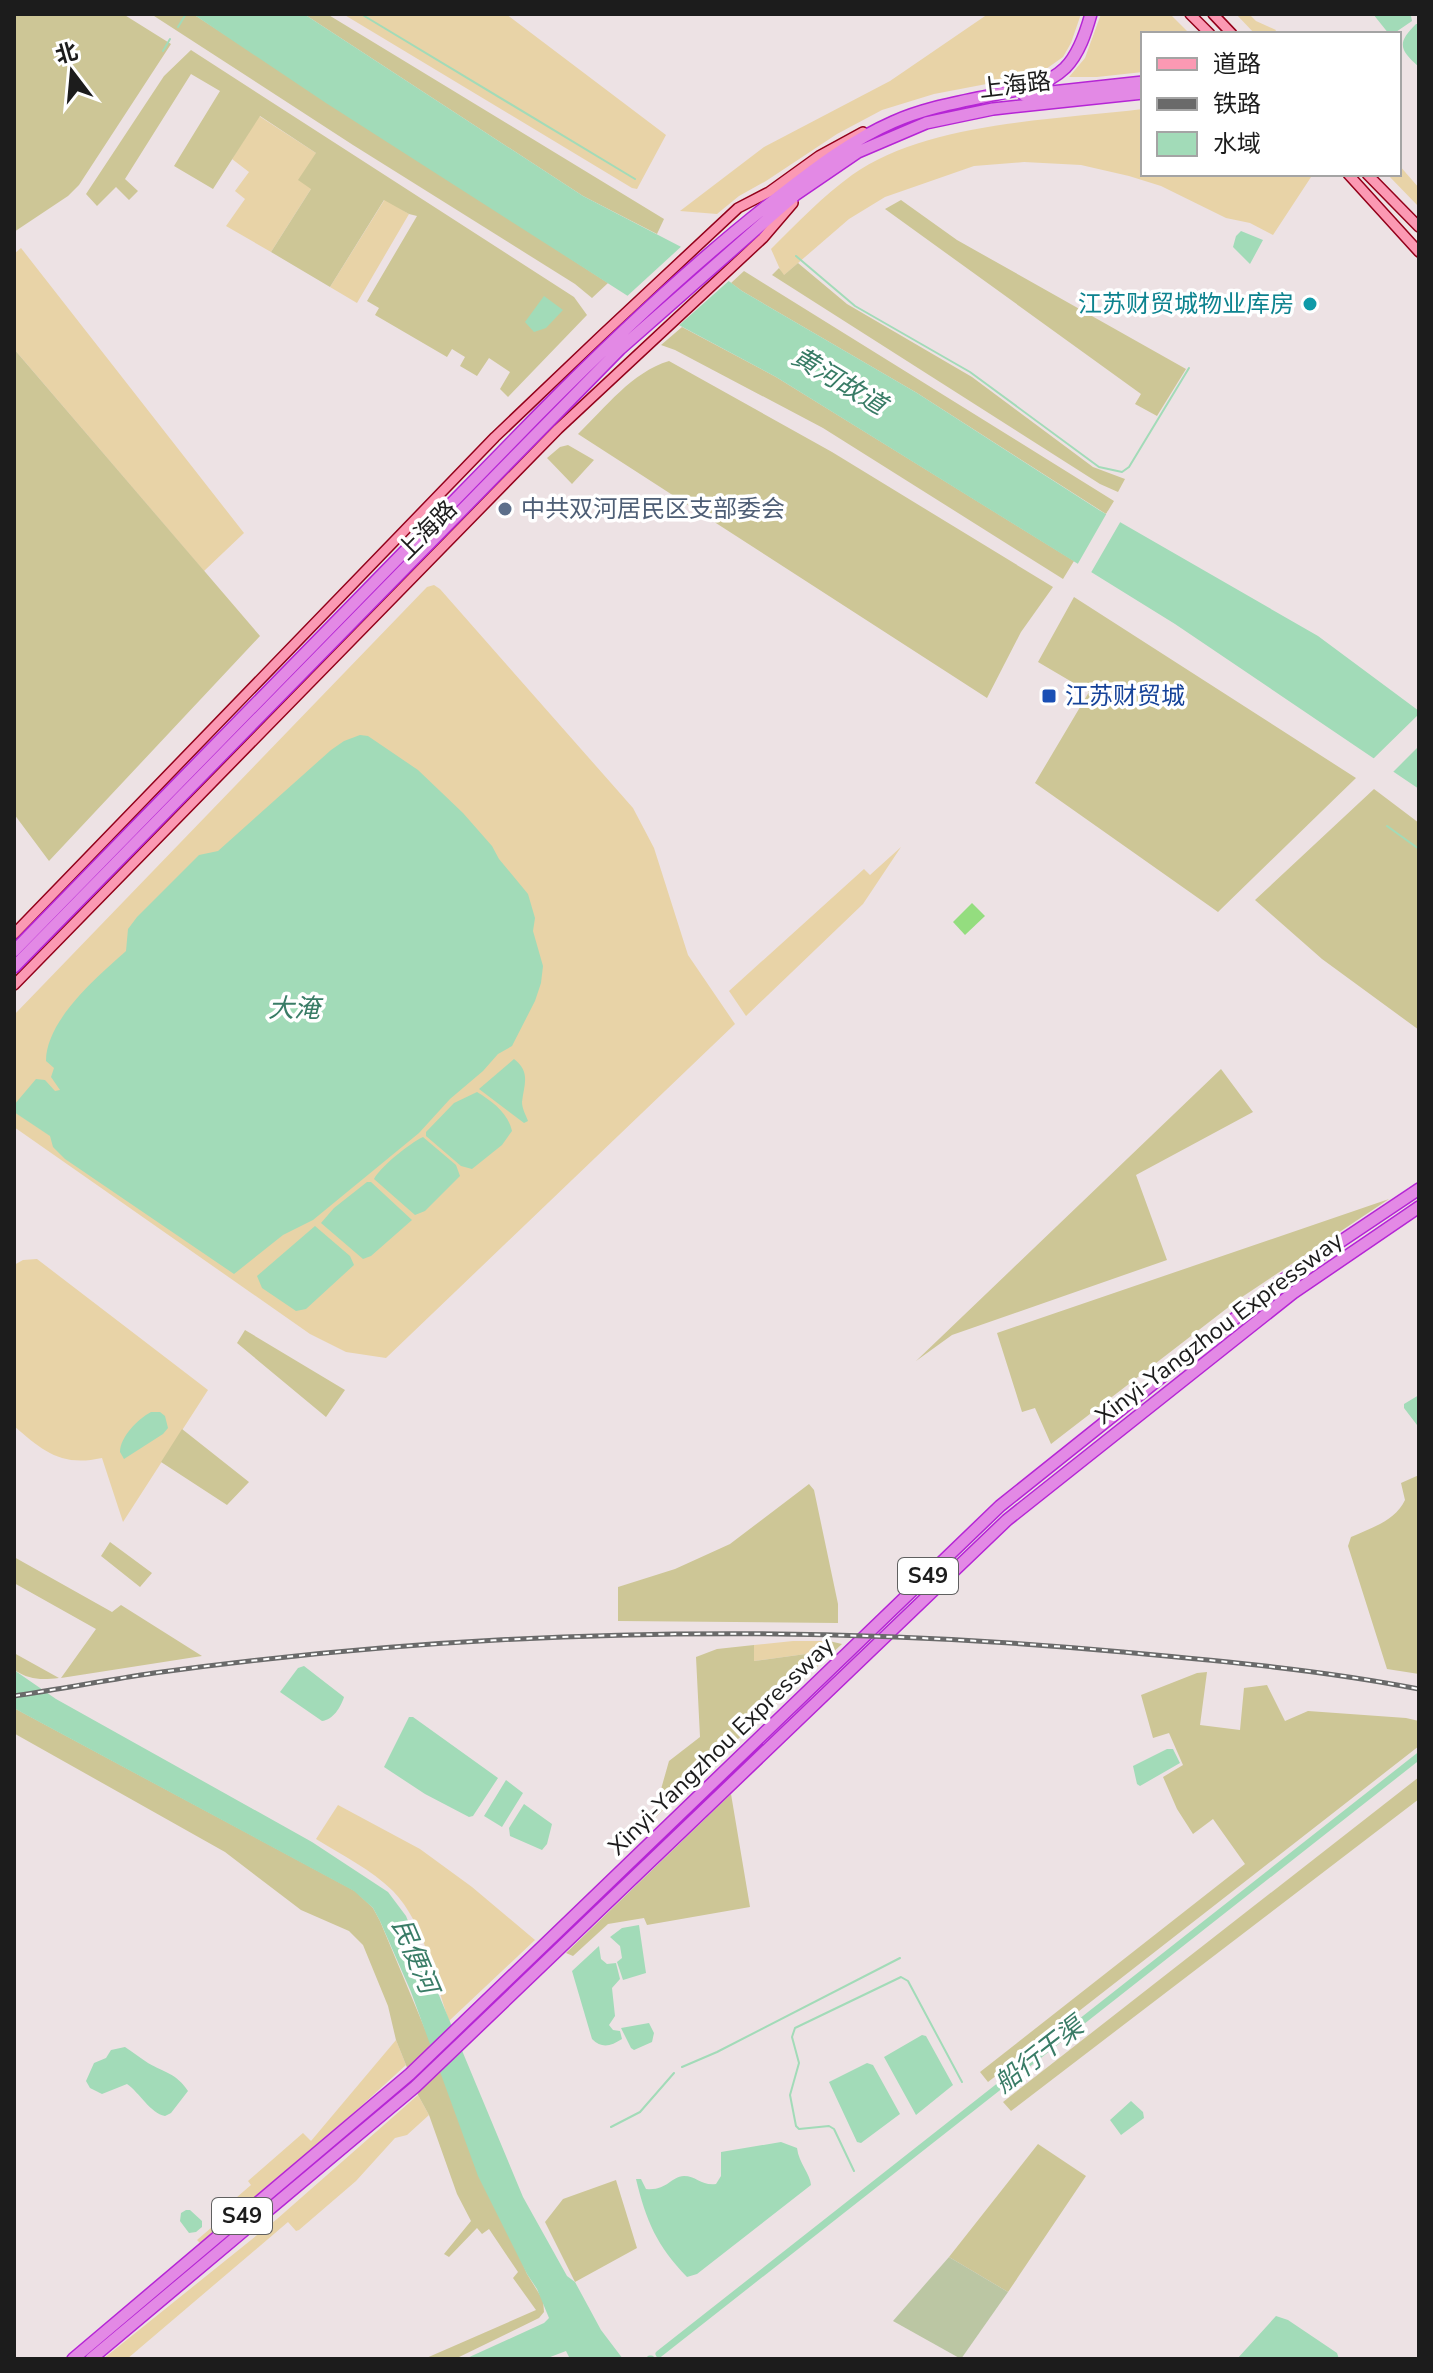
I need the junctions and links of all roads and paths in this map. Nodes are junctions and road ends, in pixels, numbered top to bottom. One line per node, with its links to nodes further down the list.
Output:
1 (1091, 14): 8 (highway, 上海路)
2 (1190, 14): 4 (main road)
3 (1213, 14): 5 (main road)
4 (1208, 32)
5 (1230, 32)
6 (1141, 82): 8 (highway, 上海路)
7 (1141, 93): 13 (highway, 上海路)
8 (956, 103): 9 (highway, 上海路)
9 (894, 121): 13 (highway, 上海路); 15 (main road, 上海路)
10 (1350, 176): 14 (main road)
11 (1369, 176): 12 (main road)
12 (1419, 227)
13 (755, 228): 15 (highway, 上海路); 20 (main road, 上海路)
14 (1419, 252)
15 (611, 342): 16 (highway, 上海路); 17 (main road, 上海路)
16 (46, 926): 18 (highway, 上海路); 19 (highway, 上海路)
17 (14, 934)
18 (14, 951)
19 (14, 967)
20 (14, 985)
21 (1419, 1189): 23 (highway, Xinyi-Yangzhou Expressway / S49)
22 (1419, 1207): 23 (highway, Xinyi-Yangzhou Expressway / S49)
23 (480, 2017): 24 (highway, Xinyi-Yangzhou Expressway / S49); 25 (highway, Xinyi-Yangzhou Expressway / S49)
24 (73, 2359)
25 (91, 2359)

